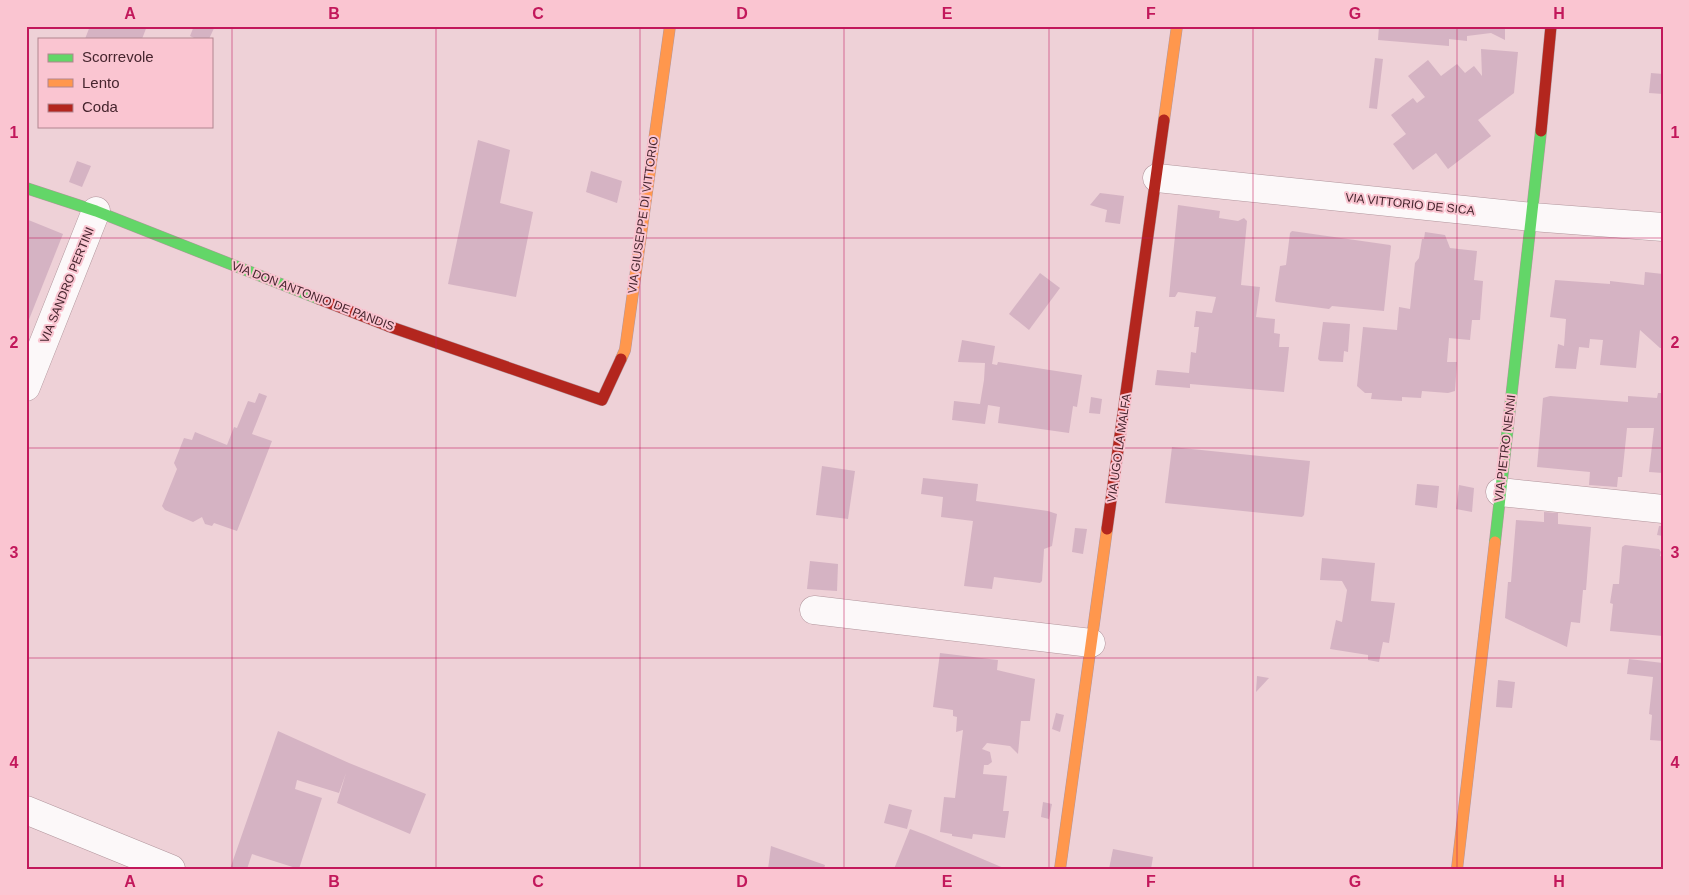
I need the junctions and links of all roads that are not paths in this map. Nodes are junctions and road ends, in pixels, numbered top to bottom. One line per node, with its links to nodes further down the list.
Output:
1 (670, 26): 10 (street, VIA GIUSEPPE DI VITTORIO)
2 (1177, 26): 4 (street, VIA UGO LA MALFA)
3 (1550, 26): 7 (street, VIA PIETRO NENNI)
4 (1157, 178): 7 (street, VIA VITTORIO DE SICA); 14 (street, VIA UGO LA MALFA)
5 (26, 188): 6 (street, VIA DON ANTONIO DE PANDIS)
6 (96, 211): 9 (street, VIA SANDRO PERTINI); 10 (street, VIA DON ANTONIO DE PANDIS)
7 (1532, 217): 8 (street, VIA VITTORIO DE SICA); 11 (street, VIA PIETRO NENNI)
8 (1663, 227)
9 (26, 387)
10 (602, 400)
11 (1500, 492): 12 (street); 18 (street, VIA PIETRO NENNI)
12 (1663, 509)
13 (814, 610): 14 (street)
14 (1092, 643): 17 (street, VIA UGO LA MALFA)
15 (26, 810): 16 (street)
16 (171, 869)
17 (1060, 869)
18 (1457, 869)

